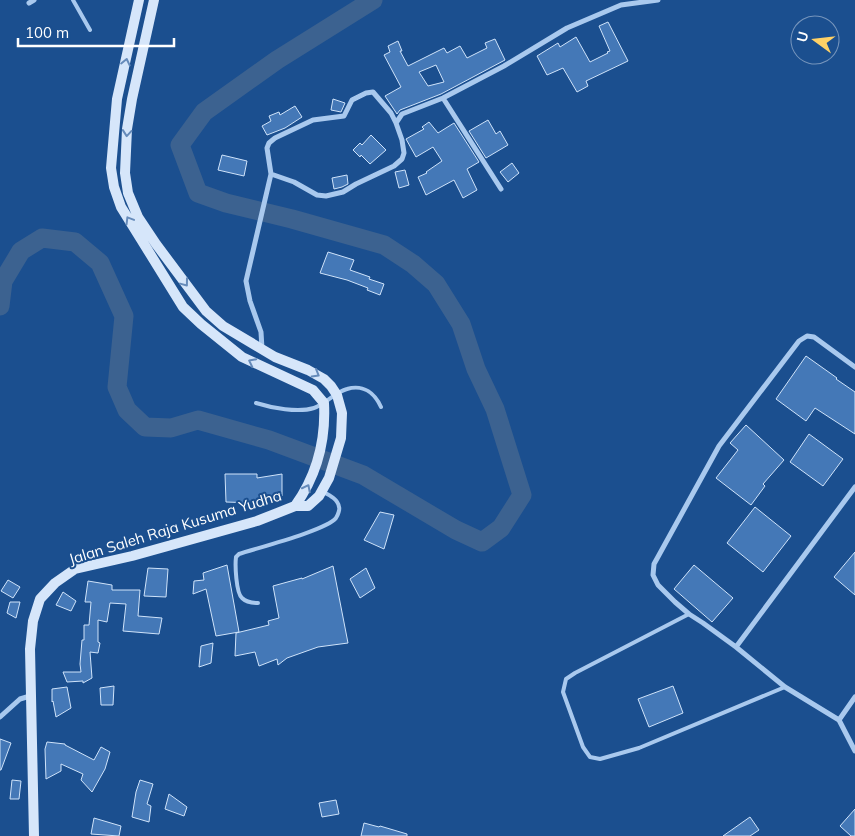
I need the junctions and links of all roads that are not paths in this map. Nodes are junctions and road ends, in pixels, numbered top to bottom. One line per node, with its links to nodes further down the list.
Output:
1 (73, 0): 6 (lane)
2 (139, 0): 15 (street, one-way to 2)
3 (154, 0): 11 (street, one-way to 11)
4 (658, 0): 5 (street)
5 (621, 2): 7 (street)
6 (90, 30)
7 (443, 98): 8 (street); 10 (street)
8 (396, 123): 9 (street); 9 (street)
9 (271, 174): 11 (street)
10 (501, 189)
11 (262, 349): 13 (street, one-way to 13)
12 (855, 367): 21 (street)
13 (337, 395): 15 (lane); 16 (lane); 18 (street, Jalan Saleh Raja Kusuma Yudha)
14 (256, 403): 15 (lane)
15 (324, 403): 19 (street, Jalan Saleh Raja Kusuma Yudha, one-way to 15)
16 (382, 407)
17 (855, 487): 22 (street)
18 (322, 491): 19 (street, Jalan Saleh Raja Kusuma Yudha); 20 (lane)
19 (295, 506): 24 (street, Jalan Saleh Raja Kusuma Yudha)
20 (258, 604)
21 (689, 614): 22 (street); 23 (lane)
22 (736, 647): 23 (street)
23 (785, 687): 27 (street)
24 (30, 696): 26 (street); 29 (street, Jalan Saleh Raja Kusuma Yudha)
25 (855, 697): 27 (street)
26 (0, 717)
27 (839, 720): 28 (street)
28 (855, 751)
29 (34, 836)

